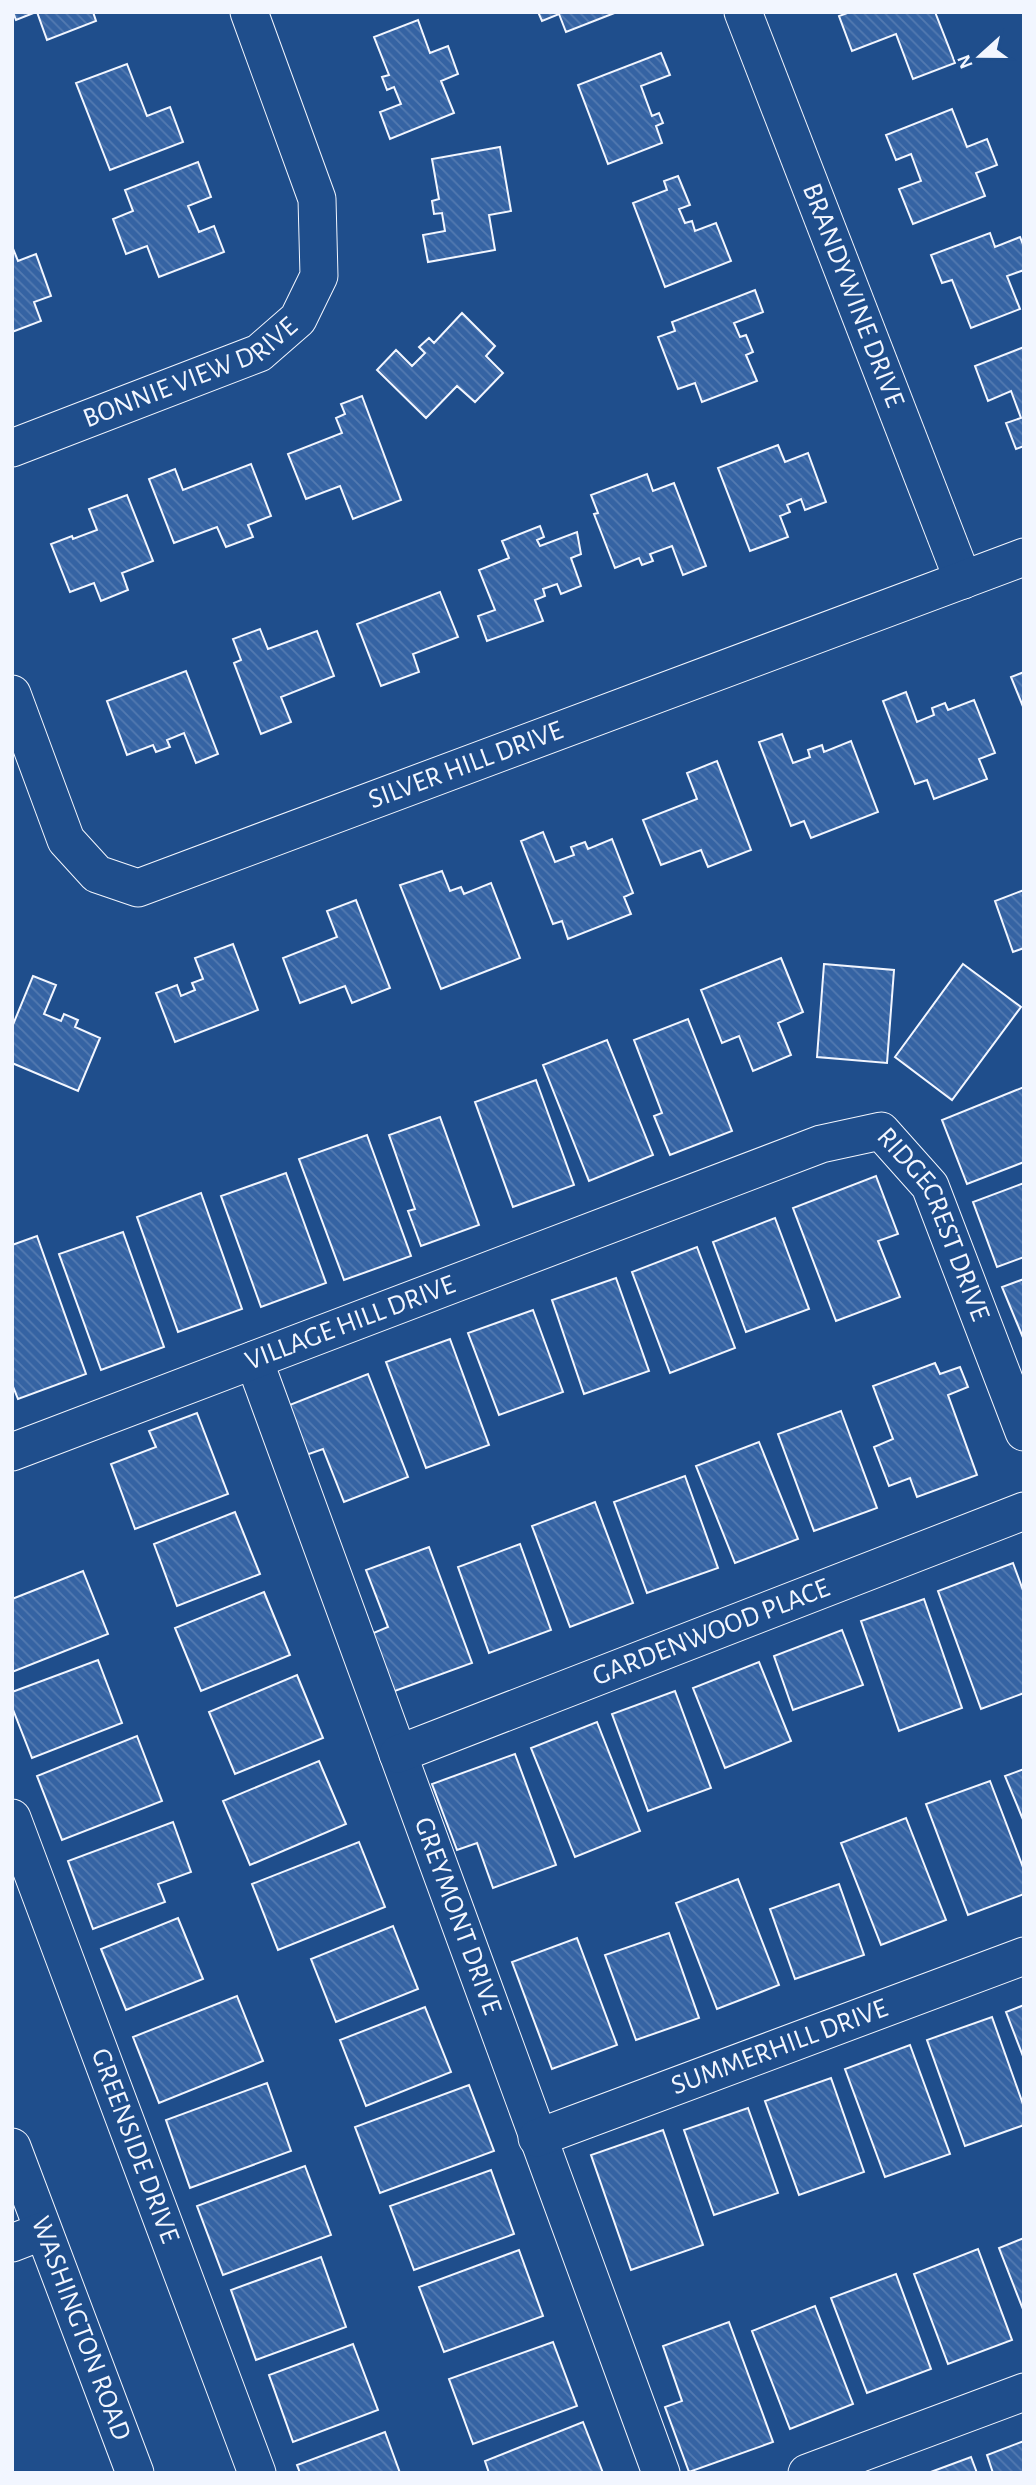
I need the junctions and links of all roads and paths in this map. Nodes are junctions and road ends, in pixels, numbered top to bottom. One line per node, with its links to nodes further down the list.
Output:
1 (249, 12): 3 (street, BONNIE VIEW DRIVE)
2 (743, 12): 5 (street, BRANDYWINE DRIVE)
3 (12, 448)
4 (1024, 557): 5 (street, SILVER HILL DRIVE)
5 (963, 580): 6 (street, SILVER HILL DRIVE)
6 (12, 694)
7 (689, 1194): 8 (street, VILLAGE HILL DRIVE); 9 (street, RIDGECREST DRIVE)
8 (254, 1360): 10 (street, VILLAGE HILL DRIVE); 12 (street, GREYMONT DRIVE)
9 (1024, 1432)
10 (12, 1452)
11 (1024, 1511): 12 (street, GARDENWOOD PLACE)
12 (398, 1754): 15 (street, GREYMONT DRIVE)
13 (12, 1818): 20 (street, GREENSIDE DRIVE)
14 (1024, 1956): 15 (street, SUMMERHILL DRIVE)
15 (537, 2138): 21 (street, GREYMONT DRIVE)
16 (12, 2147): 17 (street, WASHINGTON ROAD)
17 (28, 2237): 19 (street, WASHINGTON ROAD)
18 (1024, 2392): 22 (street)
19 (135, 2473)
20 (257, 2473)
21 (661, 2473)
22 (807, 2473)

